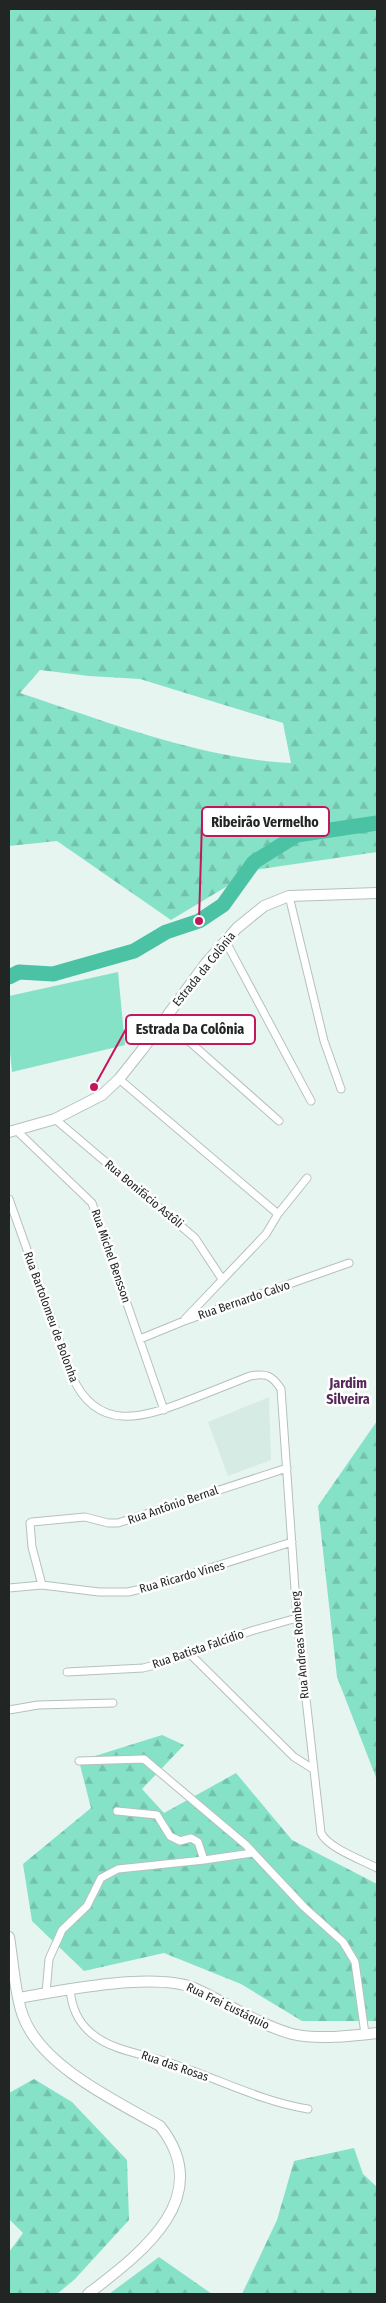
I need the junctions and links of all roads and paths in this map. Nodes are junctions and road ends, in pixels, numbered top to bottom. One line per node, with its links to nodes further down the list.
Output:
1 (377, 893): 2 (street, Estrada da Colônia)
2 (290, 896): 3 (street, Estrada da Colônia); 6 (street)
3 (226, 942): 4 (street, Estrada da Colônia); 7 (street)
4 (162, 1022): 5 (street, Estrada da Colônia); 9 (street)
5 (119, 1079): 8 (street, Estrada da Colônia); 13 (street)
6 (341, 1088)
7 (311, 1101)
8 (56, 1119): 10 (street, Estrada da Colônia); 15 (street, Rua Bonifácio Astôli)
9 (279, 1121)
10 (12, 1131): 17 (street, Rua Michel Bensson)
11 (307, 1178): 13 (street)
12 (9, 1199): 19 (street, Rua Bartolomeu de Bolonha)
13 (278, 1214): 15 (street)
14 (349, 1263): 16 (street, Rua Bernardo Calvo)
15 (222, 1279): 16 (street)
16 (184, 1321): 17 (street, Rua Bernardo Calvo)
17 (140, 1339): 19 (street, Rua Michel Bensson)
18 (281, 1389): 19 (street, Rua Bartolomeu de Bolonha); 20 (street, Rua Andreas Romberg)
19 (164, 1410)
20 (287, 1468): 21 (street, Rua Andreas Romberg); 22 (street, Rua Antônio Bernal)
21 (292, 1542): 22 (street, Rua Ricardo Vines); 24 (street, Rua Andreas Romberg)
22 (42, 1585): 23 (street, Rua Ricardo Vines)
23 (9, 1588)
24 (297, 1618): 25 (street, Rua Batista Falcídio); 30 (street, Rua Andreas Romberg)
25 (189, 1653): 26 (street, Rua Batista Falcídio); 30 (street)
26 (67, 1672)
27 (114, 1703): 28 (street)
28 (9, 1710)
29 (79, 1761): 32 (street)
30 (313, 1769): 34 (street, Rua Andreas Romberg)
31 (117, 1811): 33 (street)
32 (252, 1853): 33 (street); 40 (street)
33 (204, 1860): 38 (street)
34 (377, 1868)
35 (9, 1937): 37 (street)
36 (70, 1990): 38 (street, Rua Frei Eustáquio); 40 (street, Rua Frei Eustáquio); 41 (street, Rua das Rosas)
37 (15, 1993): 38 (street, Rua Frei Eustáquio); 42 (street)
38 (46, 1993)
39 (377, 2033): 40 (street, Rua Frei Eustáquio)
40 (365, 2034)
41 (308, 2109)
42 (88, 2294)

